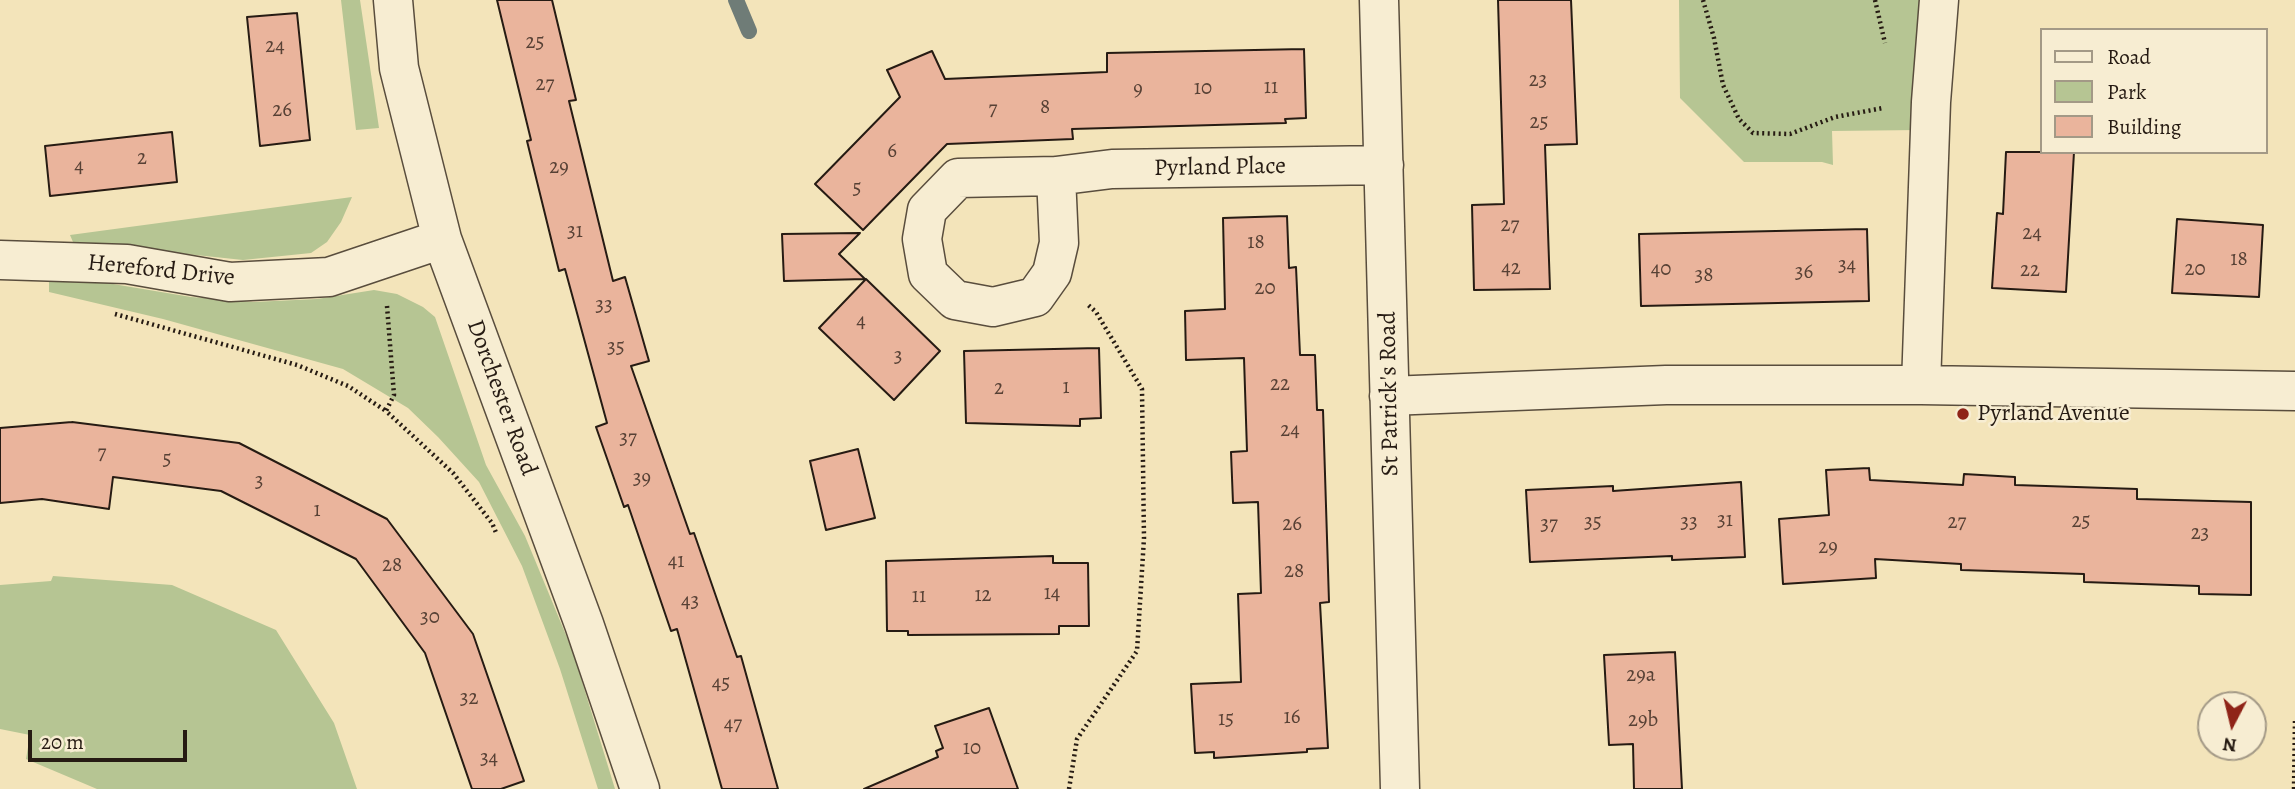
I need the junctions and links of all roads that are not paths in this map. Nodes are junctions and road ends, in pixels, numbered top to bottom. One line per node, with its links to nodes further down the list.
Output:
1 (393, 0): 6 (street, Dorchester Road)
2 (1379, 0): 4 (street, St Patrick's Road)
3 (1939, 0): 8 (street)
4 (1384, 165): 5 (street, Pyrland Place); 10 (street, St Patrick's Road)
5 (1056, 176): 5 (street, Pyrland Place)
6 (443, 239): 7 (street, Hereford Drive); 11 (street, Dorchester Road)
7 (0, 260)
8 (1921, 385): 9 (street); 10 (street)
9 (2295, 391)
10 (1389, 396): 12 (street, St Patrick's Road)
11 (640, 789)
12 (1400, 789)

